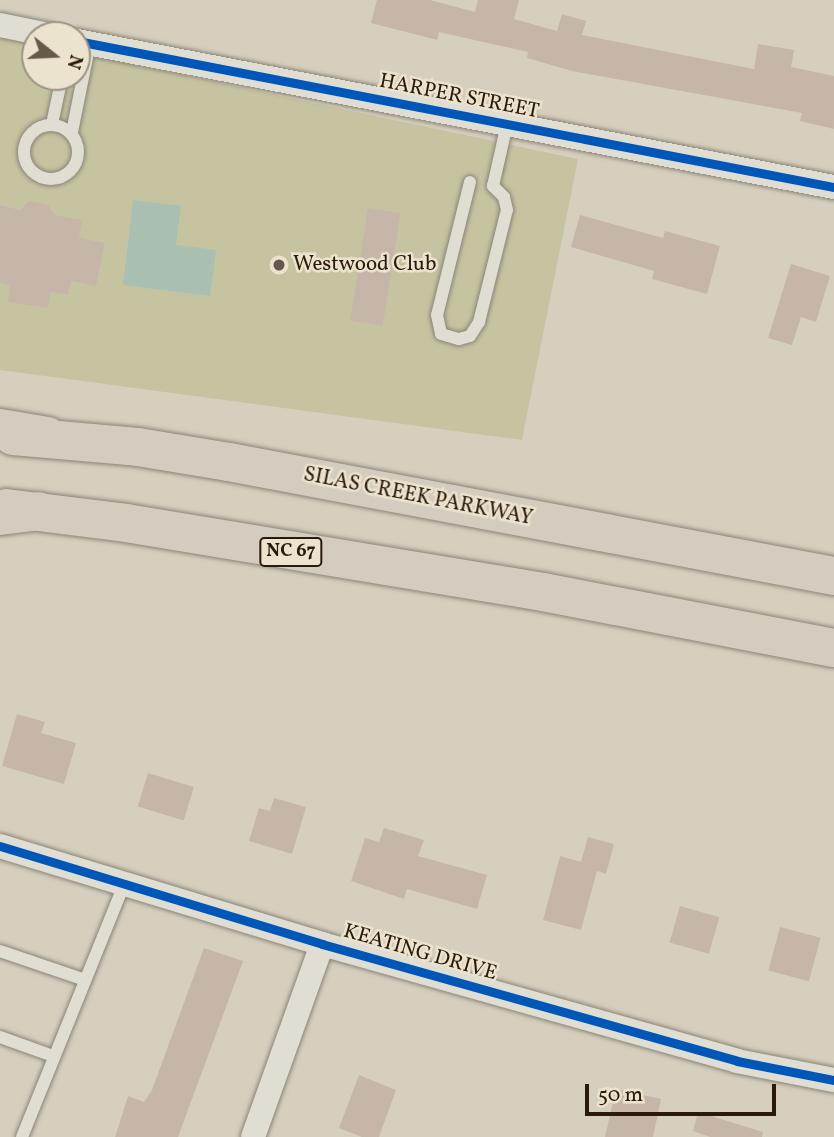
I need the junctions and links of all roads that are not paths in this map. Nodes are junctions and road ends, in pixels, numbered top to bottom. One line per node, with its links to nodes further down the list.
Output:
1 (0, 25): 2 (street)
2 (21, 29)
3 (91, 44): 7 (street, HARPER STREET)
4 (59, 91): 6 (lane)
5 (77, 91): 8 (lane)
6 (52, 124): 8 (lane); 8 (lane)
7 (507, 124): 9 (lane); 10 (street, HARPER STREET)
8 (72, 132)
9 (470, 182)
10 (834, 187)
11 (0, 428): 13 (main road)
12 (0, 436): 13 (main road, SILAS CREEK PARKWAY)
13 (47, 436): 17 (main road, SILAS CREEK PARKWAY)
14 (0, 507): 15 (main road, NC 67)
15 (39, 511): 16 (main road); 18 (main road, NC 67)
16 (0, 516)
17 (834, 576)
18 (834, 648)
19 (0, 846): 20 (street, KEATING DRIVE)
20 (124, 884): 21 (street, KEATING DRIVE); 23 (lane)
21 (322, 944): 26 (street, KEATING DRIVE); 28 (street)
22 (0, 951): 23 (lane)
23 (85, 980): 25 (lane)
24 (0, 1037): 25 (lane)
25 (54, 1056): 27 (lane)
26 (834, 1080)
27 (22, 1137)
28 (253, 1137)

